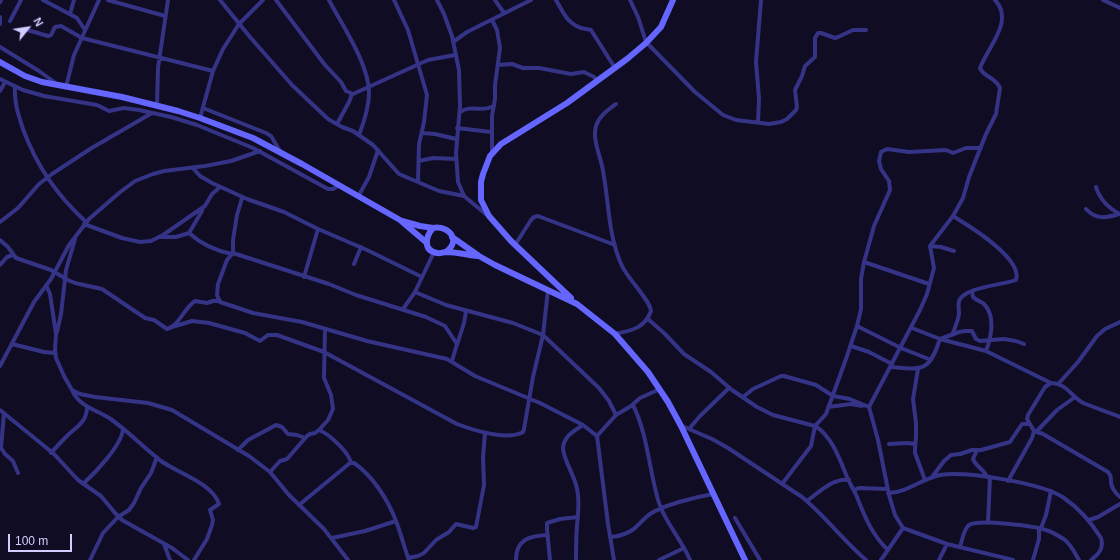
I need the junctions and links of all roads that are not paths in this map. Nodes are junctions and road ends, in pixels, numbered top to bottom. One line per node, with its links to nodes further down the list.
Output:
1 (21, 0): 30 (street)
2 (43, 0): 22 (street)
3 (74, 0): 26 (street)
4 (99, 0): 34 (street)
5 (108, 0): 23 (street)
6 (131, 0): 23 (street)
7 (168, 0): 27 (street)
8 (220, 0): 32 (street)
9 (263, 0): 32 (street)
10 (276, 0): 55 (street)
11 (329, 0): 53 (street)
12 (394, 0): 43 (street)
13 (437, 0): 37 (street)
14 (495, 0): 25 (street)
15 (531, 0): 25 (street)
16 (556, 0): 45 (street)
17 (630, 0): 38 (street)
18 (673, 0): 38 (main road)
19 (761, 0): 63 (street)
20 (995, 0): 70 (street)
21 (1103, 0): 24 (street)
22 (51, 2): 26 (street)
23 (125, 4): 27 (street)
24 (1120, 8)
25 (504, 13): 29 (street)
26 (70, 14): 34 (street)
27 (165, 16): 41 (street)
28 (0, 17): 31 (street)
29 (492, 20): 37 (street); 44 (street)
30 (10, 21)
31 (0, 24)
32 (240, 24): 46 (street); 64 (street)
33 (24, 29): 36 (street)
34 (85, 30): 36 (street)
35 (866, 30): 63 (street)
36 (82, 38): 41 (street); 52 (street)
37 (453, 42): 40 (street)
38 (646, 43): 45 (main road); 63 (street)
39 (0, 47): 50 (street)
40 (455, 55): 43 (street); 60 (street)
41 (160, 58): 46 (street); 57 (street)
42 (0, 62): 50 (main road)
43 (418, 64): 53 (street); 67 (street)
44 (498, 65): 48 (street); 58 (street)
45 (615, 68): 48 (main road)
46 (213, 71): 59 (street)
47 (0, 79): 49 (street)
48 (598, 81): 74 (main road)
49 (5, 82): 51 (street); 54 (street)
50 (57, 84): 52 (main road)
51 (15, 87): 61 (street); 78 (street)
52 (66, 87): 57 (main road)
53 (368, 88): 55 (street); 68 (street)
54 (0, 91)
55 (352, 94): 64 (street)
56 (616, 104): 103 (street)
57 (157, 106): 62 (main road)
58 (494, 106): 60 (street); 66 (street)
59 (203, 108): 62 (street); 73 (street)
60 (460, 112): 65 (street)
61 (153, 113): 72 (street); 78 (street)
62 (200, 118): 73 (main road)
63 (758, 123)
64 (337, 124): 68 (street)
65 (458, 128): 66 (street); 69 (street)
66 (491, 132): 74 (street)
67 (422, 133): 69 (street); 76 (street)
68 (359, 135): 71 (street)
69 (456, 139): 75 (street)
70 (981, 148): 90 (street); 112 (street)
71 (378, 150): 79 (street); 83 (street)
72 (260, 151): 77 (street); 80 (street)
73 (280, 152): 80 (main road)
74 (492, 154): 89 (main road)
75 (456, 159): 76 (street); 84 (street)
76 (419, 161): 79 (street)
77 (193, 168): 81 (street); 93 (street)
78 (46, 178): 92 (street); 93 (street)
79 (418, 182): 84 (street)
80 (340, 185): 83 (main road)
81 (220, 187): 85 (street); 86 (street)
82 (1096, 187): 88 (street)
83 (359, 195): 91 (main road)
84 (464, 196): 89 (street)
85 (242, 198): 95 (street); 109 (street)
86 (202, 208): 96 (street); 98 (street)
87 (1086, 209): 88 (street)
88 (1120, 214)
89 (488, 216): 102 (main road)
90 (953, 216): 104 (street); 122 (street)
91 (400, 220): 94 (main road); 101 (main road)
92 (0, 222)
93 (85, 223): 97 (street); 98 (street)
94 (433, 228): 99 (main road); 101 (main road)
95 (318, 229): 105 (street); 116 (street)
96 (189, 233): 98 (street); 109 (street)
97 (75, 237): 115 (street); 118 (street)
98 (159, 237)
99 (452, 237): 108 (main road); 111 (main road)
100 (0, 240): 110 (street)
101 (427, 243): 107 (main road)
102 (515, 245): 103 (street); 125 (main road)
103 (615, 246): 128 (street)
104 (930, 246): 106 (street); 119 (street)
105 (361, 247): 113 (street); 117 (street)
106 (954, 251)
107 (434, 252): 108 (main road); 117 (street)
108 (446, 252): 111 (main road)
109 (233, 253): 116 (street); 124 (street)
110 (13, 255): 114 (street); 115 (street)
111 (479, 256): 121 (main road)
112 (864, 262): 119 (street); 130 (street)
113 (354, 264)
114 (0, 265)
115 (55, 272): 118 (street); 120 (street)
116 (304, 277): 126 (street)
117 (422, 277): 123 (street)
118 (65, 279): 131 (street); 134 (street)
119 (929, 284): 132 (street)
120 (46, 285): 134 (street); 140 (street)
121 (548, 289): 125 (main road); 137 (street)
122 (972, 291): 136 (street); 139 (street)
123 (415, 292): 126 (street); 127 (street)
124 (220, 301): 131 (street); 133 (street)
125 (577, 304): 135 (main road)
126 (403, 308): 142 (street)
127 (466, 311): 137 (street); 142 (street)
128 (648, 319): 135 (street); 155 (street)
129 (1120, 322): 154 (street)
130 (857, 326): 143 (street); 144 (street)
131 (172, 327): 146 (street)
132 (912, 328): 138 (street); 144 (street)
133 (325, 329): 146 (street); 149 (street)
134 (56, 334): 147 (street)
135 (615, 334): 156 (main road)
136 (952, 334): 138 (street); 139 (street)
137 (543, 335): 161 (street); 168 (street)
138 (940, 339): 145 (street); 148 (street)
139 (990, 341): 141 (street); 145 (street)
140 (12, 344): 147 (street); 150 (street)
141 (1024, 344)
142 (457, 345): 149 (street)
143 (851, 346): 151 (street); 158 (street)
144 (901, 348): 148 (street); 151 (street)
145 (986, 351): 153 (street)
146 (325, 352): 176 (street); 178 (street)
147 (55, 353): 157 (street)
148 (931, 360): 152 (street)
149 (452, 361): 161 (street)
150 (0, 366)
151 (891, 366): 152 (street); 163 (street)
152 (918, 369): 182 (street)
153 (1051, 383): 154 (street); 170 (street)
154 (1059, 383): 160 (street)
155 (729, 388): 159 (street); 175 (street)
156 (660, 389): 162 (street); 172 (main road)
157 (72, 390): 164 (street); 183 (street)
158 (833, 396): 159 (street); 163 (street); 165 (street)
159 (742, 397): 173 (street)
160 (1075, 397): 169 (street); 177 (street)
161 (530, 399): 171 (street); 178 (street)
162 (633, 405): 168 (street); 205 (street)
163 (868, 406): 165 (street); 198 (street)
164 (87, 407): 174 (street); 185 (street)
165 (828, 407): 173 (street)
166 (0, 410): 167 (street)
167 (4, 414): 185 (street); 189 (street)
168 (616, 415): 179 (street)
169 (1120, 417)
170 (1029, 424): 177 (street); 184 (street)
171 (583, 425): 179 (street); 207 (street)
172 (682, 426): 175 (street); 200 (main road)
173 (815, 426): 192 (street); 196 (street)
174 (123, 429): 186 (street); 195 (street)
175 (689, 429): 196 (street)
176 (319, 430): 180 (street); 187 (street)
177 (1035, 432): 194 (street); 201 (street)
178 (485, 433): 223 (street)
179 (597, 436): 215 (street)
180 (305, 438): 183 (street); 188 (street)
181 (889, 444): 182 (street)
182 (915, 444): 193 (street)
183 (238, 450): 188 (street)
184 (977, 450): 190 (street); 191 (street)
185 (51, 453): 195 (street)
186 (157, 457): 206 (street); 228 (street)
187 (351, 463): 204 (street); 210 (street)
188 (270, 472): 204 (street)
189 (18, 473)
190 (931, 477): 191 (street); 193 (street)
191 (989, 477): 194 (street); 211 (street)
192 (849, 480): 197 (street); 202 (street)
193 (925, 480): 198 (street)
194 (1008, 481): 199 (street)
195 (83, 484): 206 (street)
196 (782, 484): 202 (street)
197 (854, 490): 198 (street); 221 (street)
198 (888, 491): 212 (street)
199 (1051, 491): 209 (street); 213 (street)
200 (713, 494): 205 (street); 236 (main road)
201 (1120, 497)
202 (807, 501): 238 (street)
203 (1120, 504): 209 (street)
204 (299, 505): 216 (street)
205 (662, 509): 215 (street); 220 (street)
206 (118, 517): 217 (street); 225 (street)
207 (578, 517): 214 (street); 232 (street)
208 (735, 518): 237 (street)
209 (1089, 520): 224 (street)
210 (396, 521): 216 (street); 223 (street)
211 (988, 523): 213 (street); 219 (street)
212 (903, 528): 218 (street); 221 (street)
213 (1040, 528): 242 (street); 243 (street)
214 (547, 535): 230 (street); 231 (street)
215 (610, 537): 233 (street)
216 (332, 538): 229 (street)
217 (164, 544): 226 (street); 227 (street)
218 (947, 544): 219 (street); 240 (street)
219 (960, 547): 222 (street)
220 (684, 548): 234 (street); 235 (street)
221 (888, 550): 239 (street)
222 (993, 558): 241 (street)
223 (408, 559)
224 (1094, 559)
225 (90, 560)
226 (170, 560)
227 (188, 560)
228 (194, 560)
229 (348, 560)
230 (516, 560)
231 (550, 560)
232 (576, 560)
233 (614, 560)
234 (660, 560)
235 (690, 560)
236 (745, 560)
237 (760, 560)
238 (866, 560)
239 (881, 560)
240 (939, 560)
241 (1013, 560)
242 (1033, 560)
243 (1079, 560)

